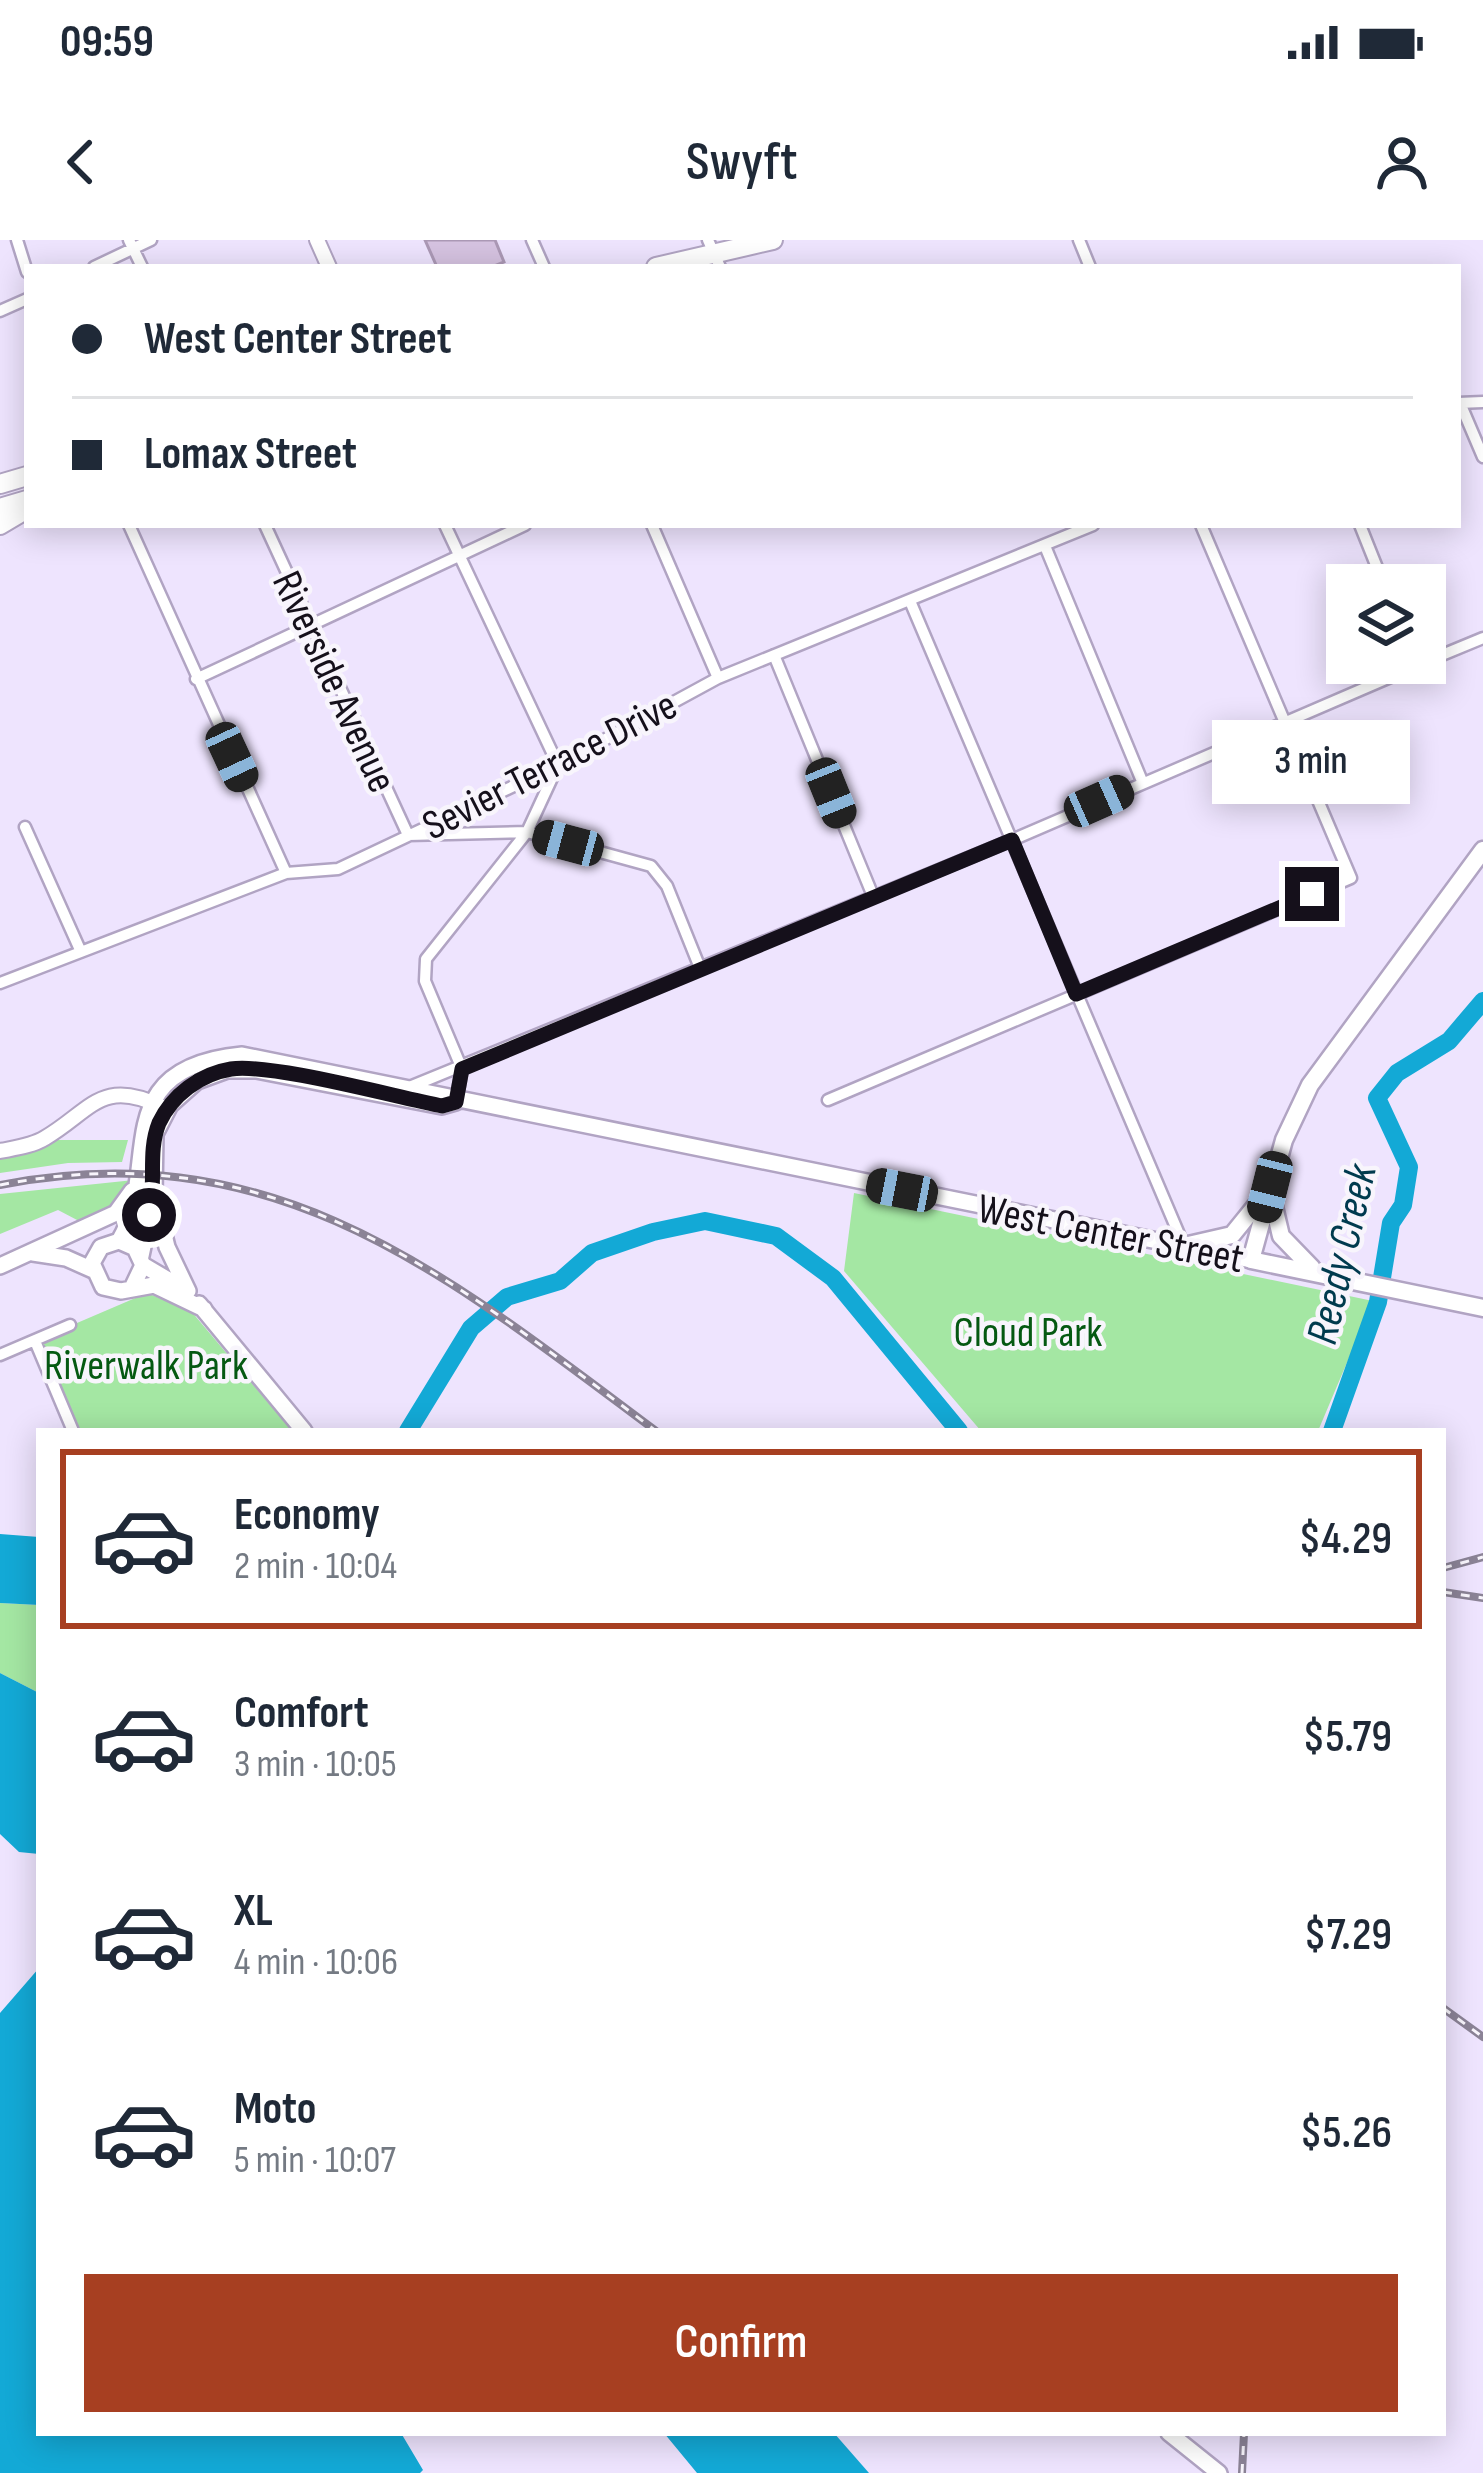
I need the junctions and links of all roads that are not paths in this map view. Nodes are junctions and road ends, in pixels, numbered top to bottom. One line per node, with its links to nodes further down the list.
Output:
1 (151, 240): 3 (street)
2 (773, 240): 4 (highway)
3 (131, 244): 5 (street)
4 (711, 258): 6 (highway)
5 (99, 264)
6 (674, 264)
7 (1461, 408): 8 (street)
8 (1483, 457)
9 (130, 528): 26 (street)
10 (266, 528): 21 (street, Riverside Avenue)
11 (446, 528): 18 (street)
12 (518, 528): 18 (street)
13 (653, 528): 25 (street)
14 (1086, 528): 17 (street, Sevier Terrace Drive)
15 (1202, 528): 28 (street)
16 (1361, 528): 19 (street)
17 (1045, 546): 20 (street, Sevier Terrace Drive); 30 (street)
18 (458, 555): 21 (street); 29 (street)
19 (1376, 564)
20 (910, 601): 24 (street, Sevier Terrace Drive); 34 (street)
21 (310, 629): 26 (street); 33 (street, Riverside Avenue)
22 (1483, 638): 23 (street)
23 (1446, 653)
24 (774, 656): 25 (street, Sevier Terrace Drive); 37 (street)
25 (718, 678): 29 (street, Sevier Terrace Drive)
26 (196, 679): 36 (street)
27 (1373, 684): 28 (street)
28 (1284, 723): 30 (street); 41 (street)
29 (558, 765): 32 (street); 33 (street, Sevier Terrace Drive)
30 (1142, 782): 34 (street)
31 (25, 827): 38 (street)
32 (526, 832): 33 (street, Riverside Avenue); 39 (street, Riverside Avenue); 42 (street)
33 (408, 835): 36 (street, Sevier Terrace Drive)
34 (1012, 840): 37 (street); 41 (street)
35 (1483, 850): 49 (main road)
36 (286, 873): 38 (street, Sevier Terrace Drive)
37 (873, 896): 39 (street)
38 (81, 952): 40 (street, Sevier Terrace Drive)
39 (700, 968): 42 (street)
40 (0, 983)
41 (1076, 994): 44 (street); 52 (street)
42 (462, 1069): 43 (street); 45 (street)
43 (412, 1086): 45 (main road, West Center Street); 46 (main road, West Center Street)
44 (828, 1100)
45 (456, 1102): 46 (main road, West Center Street); 52 (main road, West Center Street)
46 (160, 1106): 47 (street); 48 (main road); 50 (main road)
47 (0, 1150)
48 (135, 1183): 51 (main road); 54 (main road)
49 (1270, 1187): 52 (main road); 55 (main road); 59 (main road)
50 (154, 1195): 56 (main road); 61 (main road)
51 (118, 1241): 53 (main road); 56 (main road)
52 (1184, 1246): 55 (main road, West Center Street)
53 (99, 1250): 54 (main road); 58 (main road)
54 (34, 1251): 57 (main road); 58 (main road)
55 (1251, 1260): 59 (main road, West Center Street)
56 (142, 1261): 60 (main road); 61 (main road)
57 (0, 1266)
58 (93, 1270): 60 (main road)
59 (1321, 1274): 62 (main road, West Center Street)
60 (133, 1286): 63 (main road)
61 (188, 1291): 63 (main road)
62 (1483, 1308)
63 (204, 1309): 68 (main road)
64 (70, 1325): 65 (street)
65 (35, 1340): 66 (street); 67 (street)
66 (0, 1355)
67 (73, 1428)
68 (302, 1428)
69 (1173, 2436): 70 (main road)
70 (1219, 2473)

